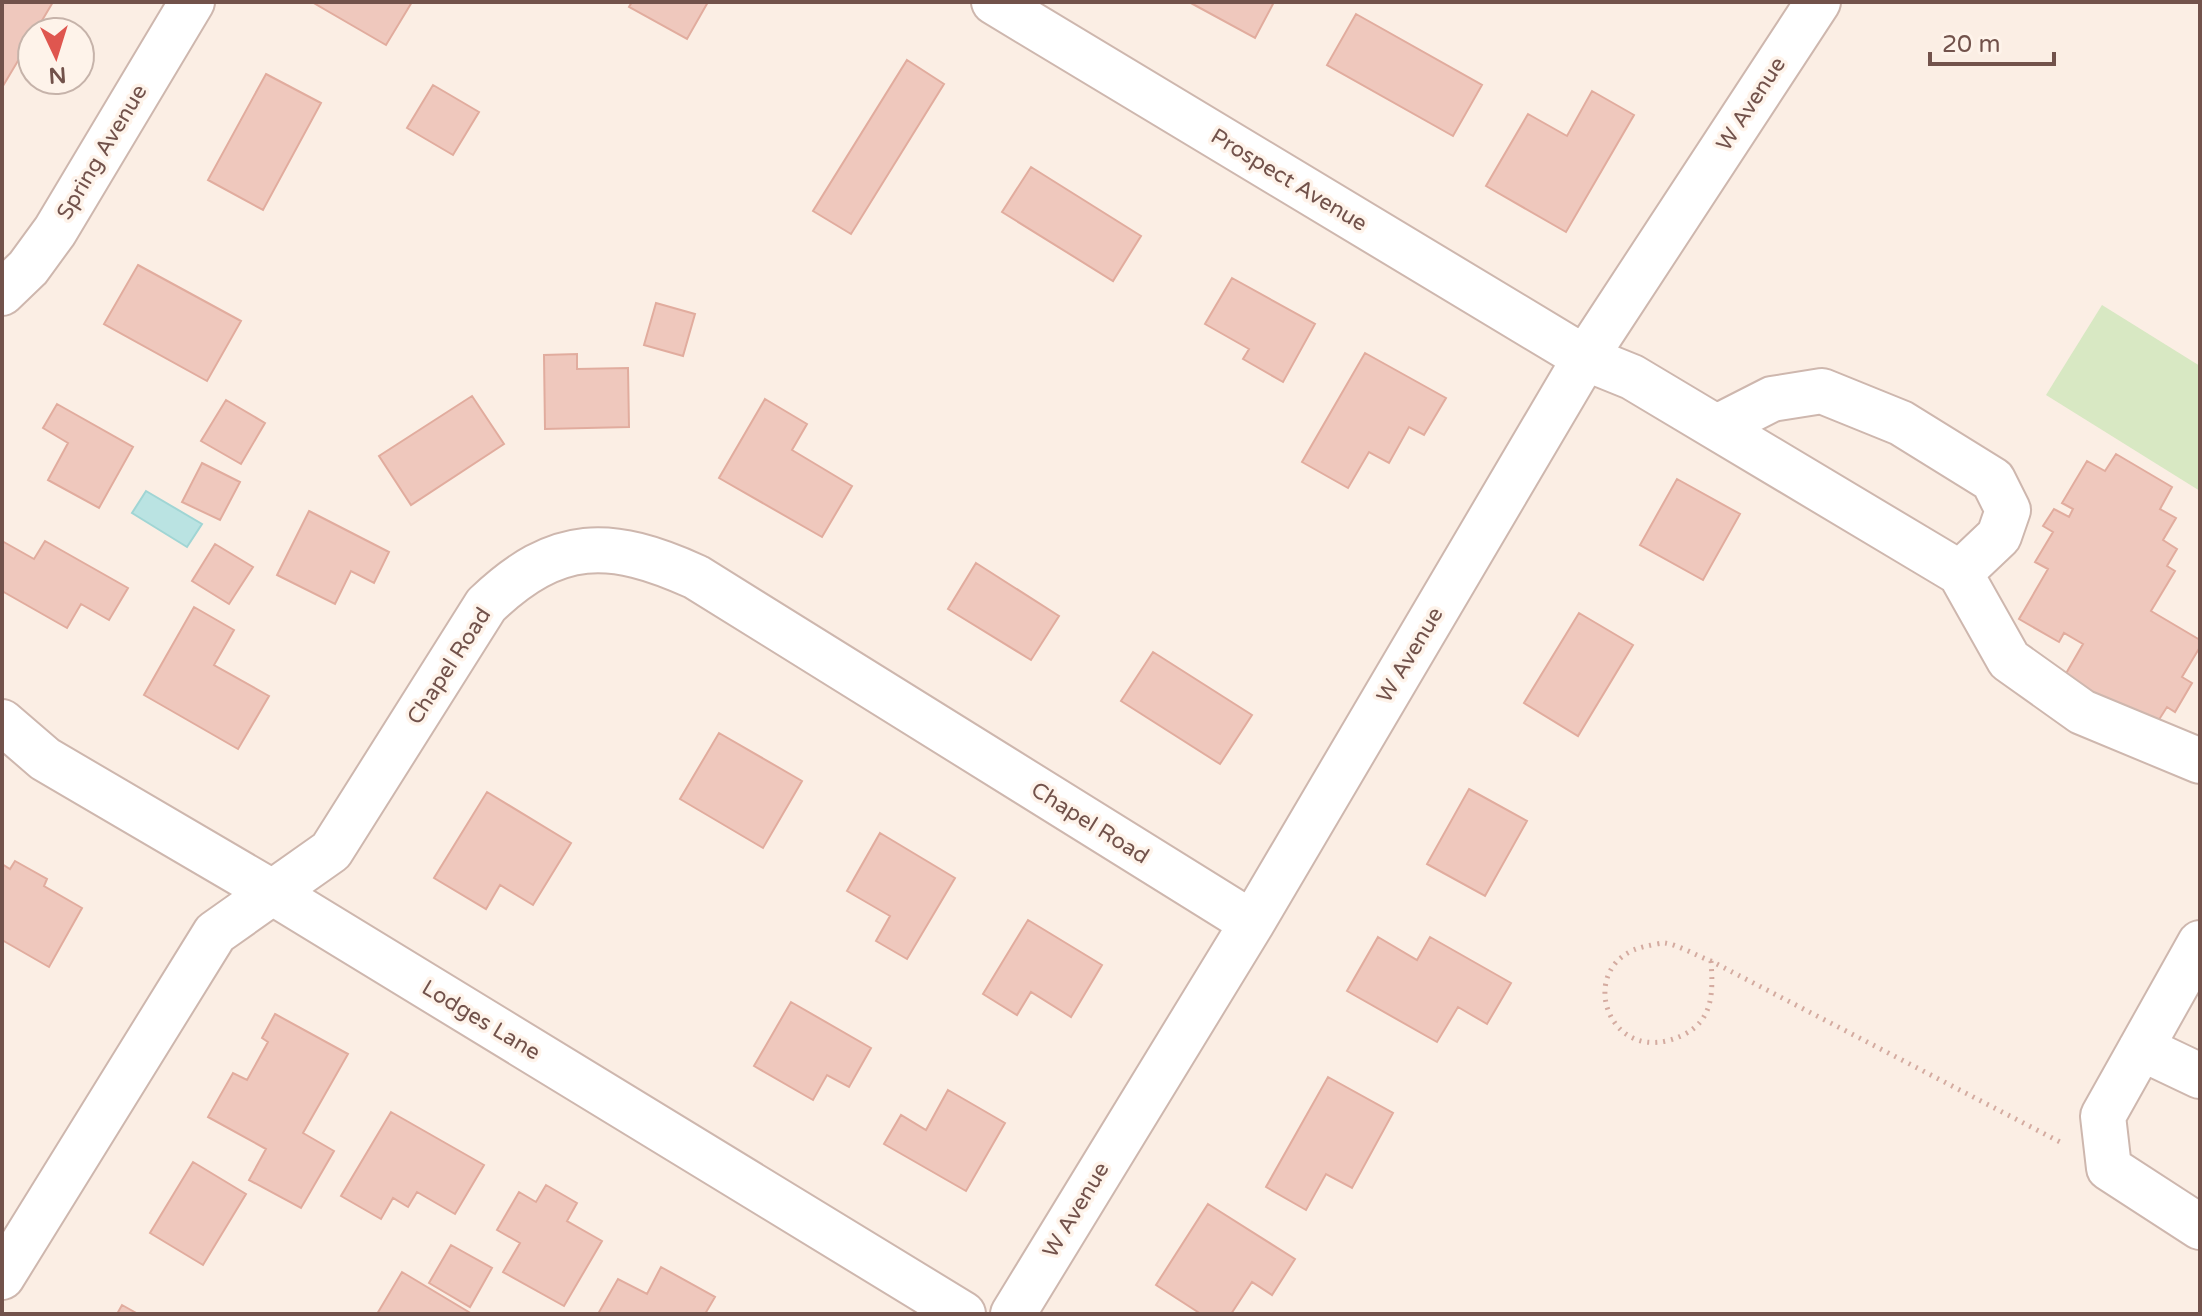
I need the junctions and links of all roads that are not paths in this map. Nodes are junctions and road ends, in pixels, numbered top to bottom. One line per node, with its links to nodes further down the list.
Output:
1 (192, 2): 4 (street, Spring Avenue)
2 (994, 2): 5 (street, Prospect Avenue)
3 (1818, 2): 5 (street, W Avenue)
4 (2, 293)
5 (1585, 358): 6 (street, Prospect Avenue); 11 (street, W Avenue)
6 (1717, 427): 7 (street, Prospect Avenue); 7 (street)
7 (1960, 573): 9 (street)
8 (2, 722): 10 (street, Lodges Lane)
9 (2200, 761)
10 (272, 892): 11 (street, Chapel Road); 16 (street, Chapel Road); 17 (street, Lodges Lane)
11 (1252, 923): 18 (street, W Avenue)
12 (2200, 943): 13 (street)
13 (2141, 1048): 14 (street); 15 (street)
14 (2200, 1076)
15 (2200, 1227)
16 (2, 1277)
17 (963, 1314)
18 (1013, 1314)

